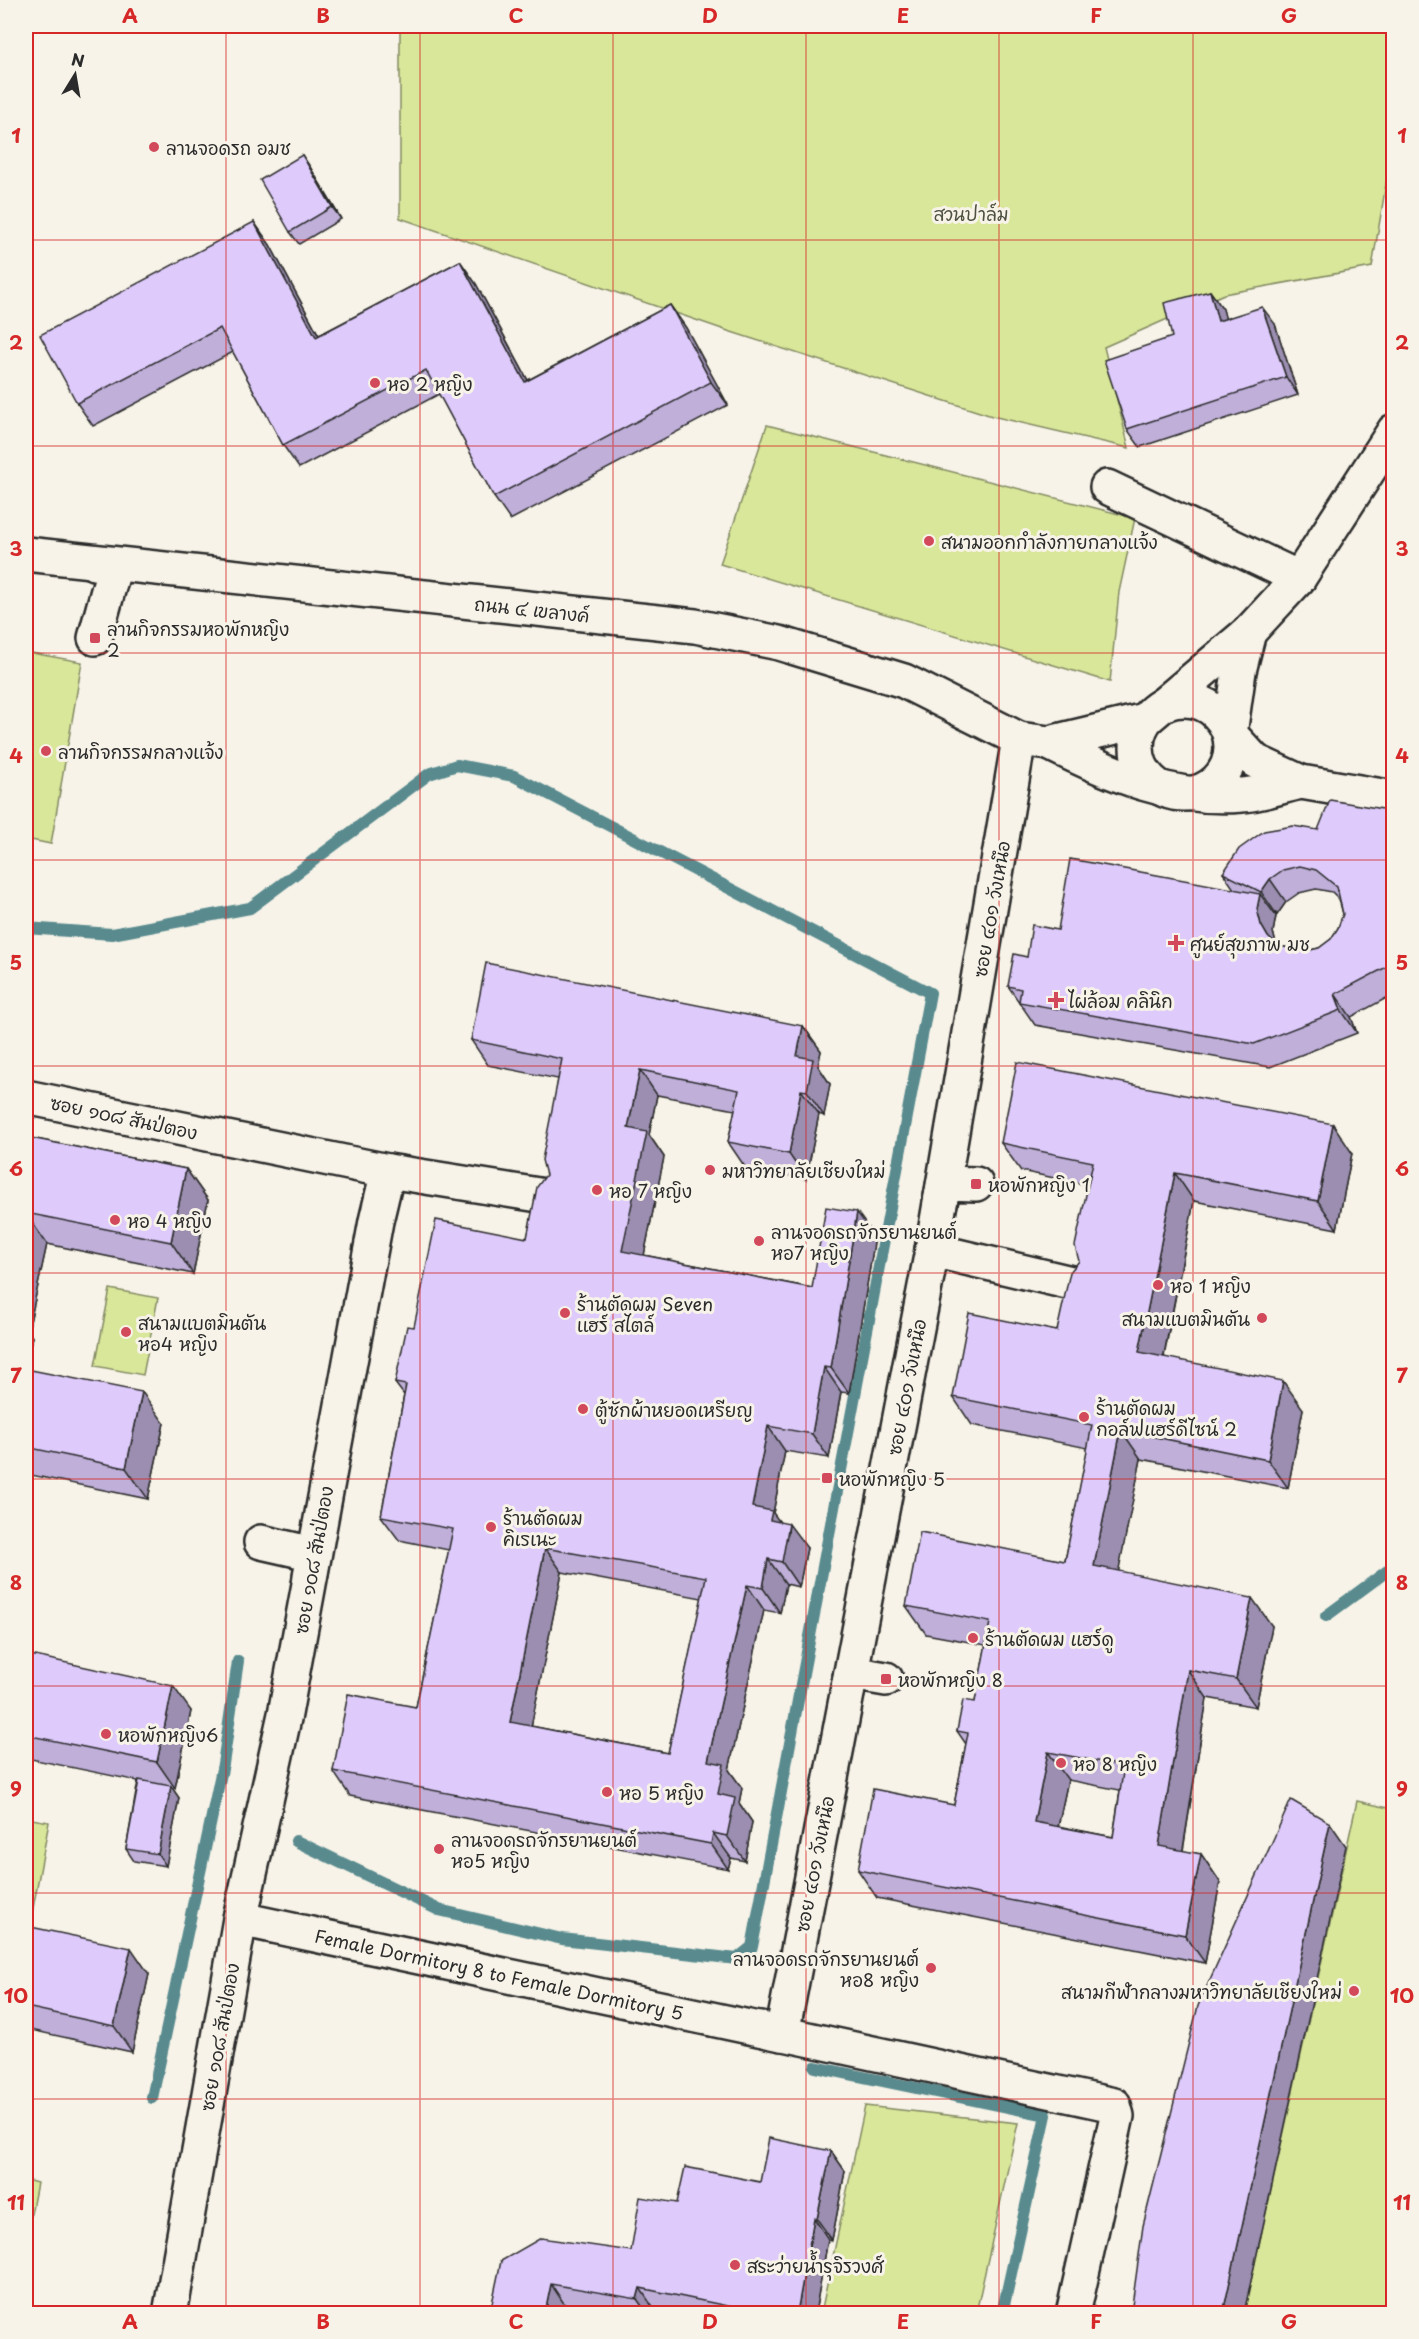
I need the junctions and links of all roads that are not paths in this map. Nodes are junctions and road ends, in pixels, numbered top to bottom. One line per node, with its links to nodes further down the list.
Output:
1 (1394, 431): 5 (street)
2 (1107, 487): 5 (street)
3 (26, 555): 4 (street, ถนน ๔ เขลางค์)
4 (115, 565): 7 (street); 10 (street, ถนน ๔ เขลางค์)
5 (1299, 578): 6 (street)
6 (1249, 632): 8 (street); 9 (street)
7 (95, 638)
8 (1153, 713): 9 (street); 10 (street); 12 (street)
9 (1230, 734): 11 (street); 12 (street)
10 (1034, 741): 12 (street, ถนน ๔ เขลางค์); 16 (street, ซอย ๔๐๑ วังเหนึอ)
11 (1301, 782): 12 (street); 13 (street)
12 (1176, 793)
13 (1394, 798)
14 (26, 1096): 15 (street)
15 (388, 1171): 18 (street); 22 (street)
16 (944, 1183): 17 (street); 19 (street, ซอย ๔๐๑ วังเหนึอ); 23 (street)
17 (976, 1184)
18 (545, 1196)
19 (932, 1250): 20 (street); 23 (street, ซอย ๔๐๑ วังเหนึอ)
20 (1080, 1285)
21 (261, 1542): 22 (street)
22 (314, 1554): 25 (street)
23 (851, 1673): 24 (street); 26 (street, ซอย ๔๐๑ วังเหนึอ)
24 (886, 1679)
25 (240, 1919): 26 (street); 27 (street, ซอย ๑๐๘ สันป่ตอง)
26 (782, 2034): 28 (street)
27 (170, 2313)
28 (1073, 2313)

